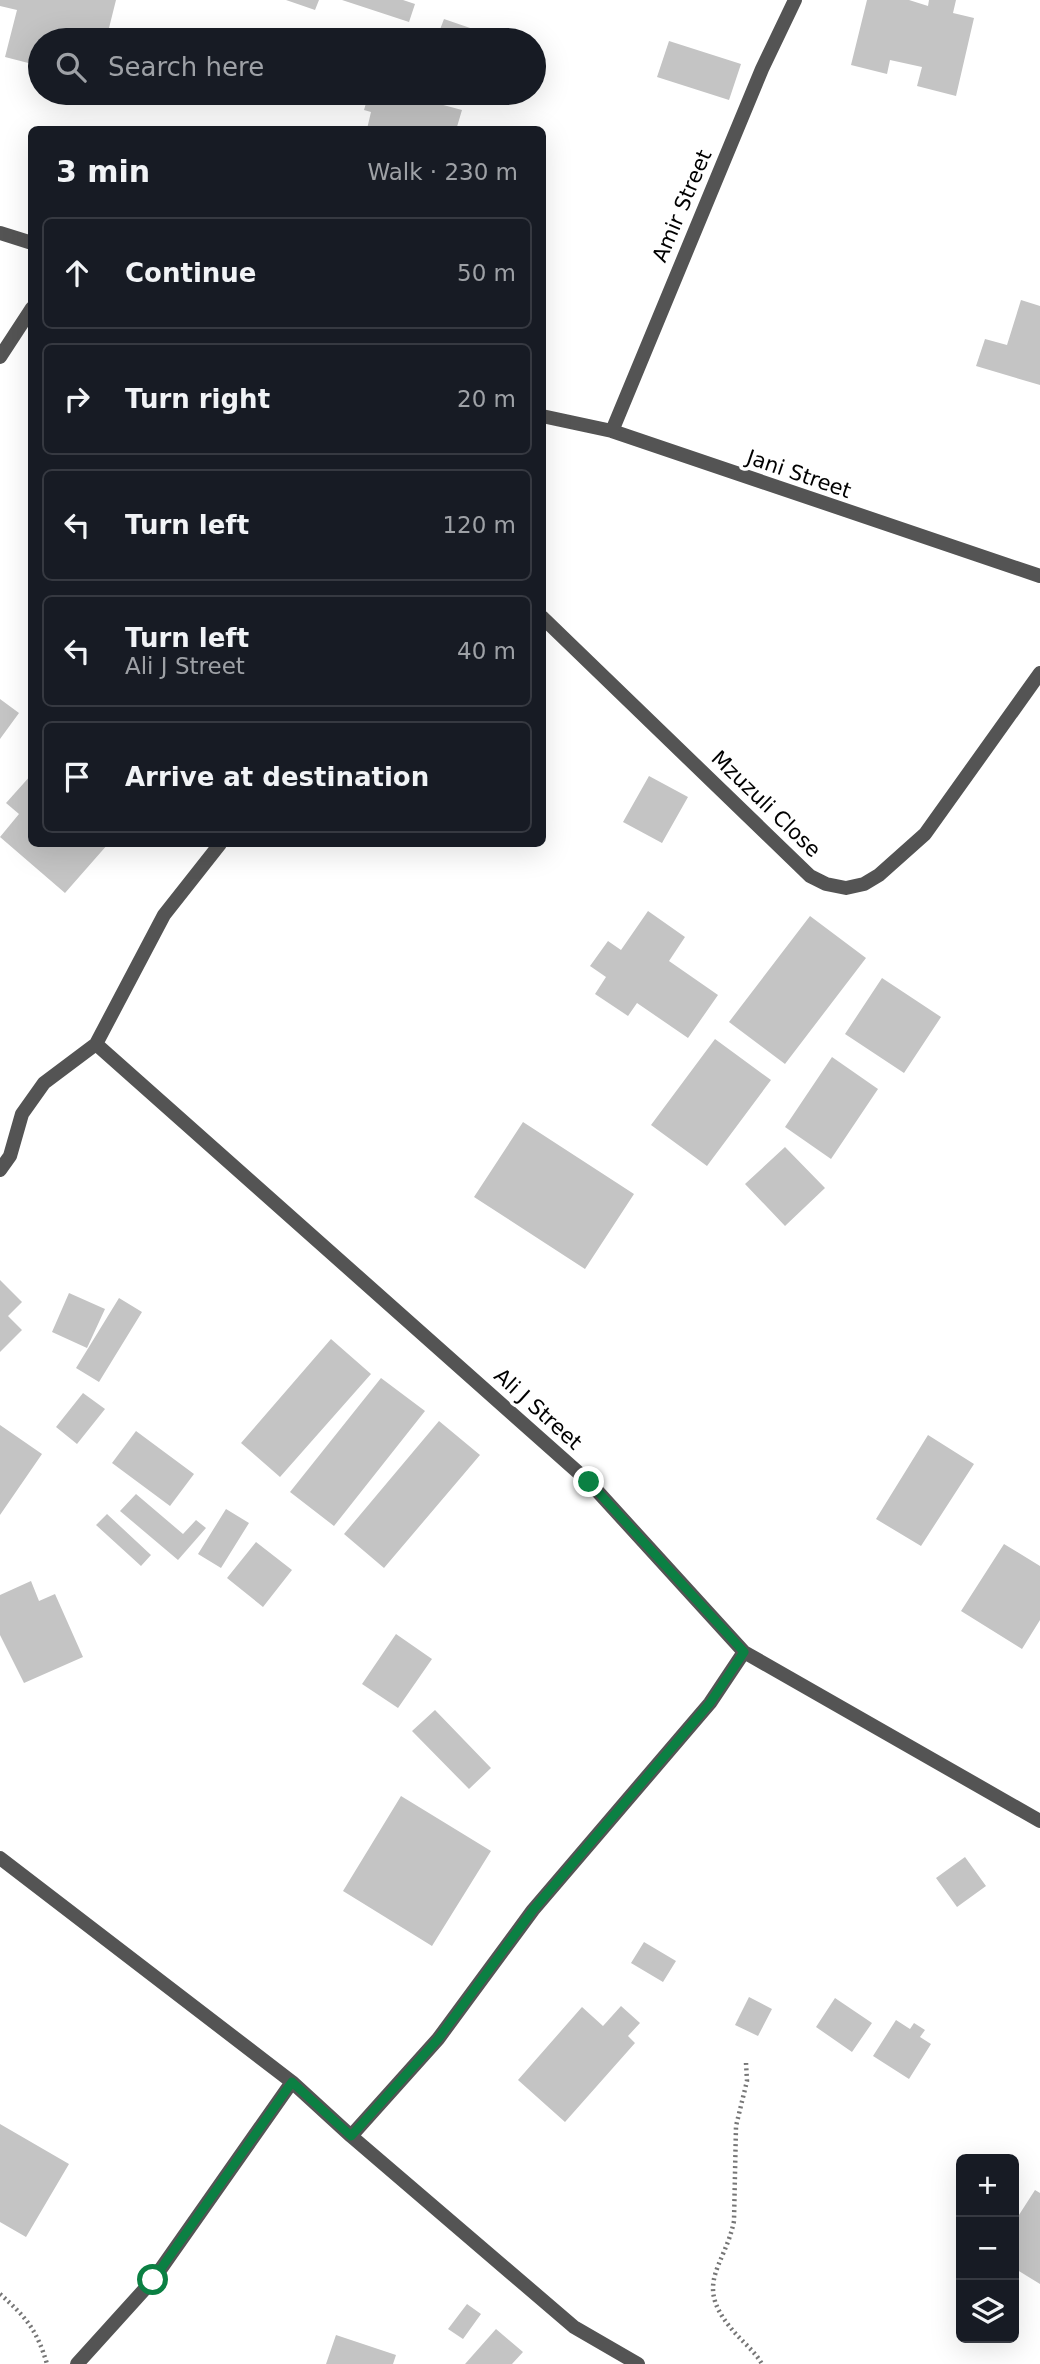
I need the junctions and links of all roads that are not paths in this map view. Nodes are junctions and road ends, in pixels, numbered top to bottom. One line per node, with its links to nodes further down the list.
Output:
1 (796, 0): 7 (street, Amir Street)
2 (0, 233): 3 (street)
3 (28, 242)
4 (28, 314): 5 (street)
5 (0, 356)
6 (546, 419): 7 (street, Jani Street)
7 (612, 431): 8 (street, Jani Street)
8 (1040, 576)
9 (546, 621): 10 (street, Mzuzuli Close)
10 (1040, 673)
11 (218, 847): 12 (street)
12 (96, 1044): 13 (street); 14 (street, Ali J Street)
13 (0, 1170)
14 (744, 1652): 15 (street, Ali J Street); 18 (street)
15 (1040, 1821)
16 (0, 1858): 17 (street)
17 (292, 2082): 18 (street); 19 (street)
18 (351, 2136): 20 (street)
19 (78, 2364)
20 (638, 2364)

